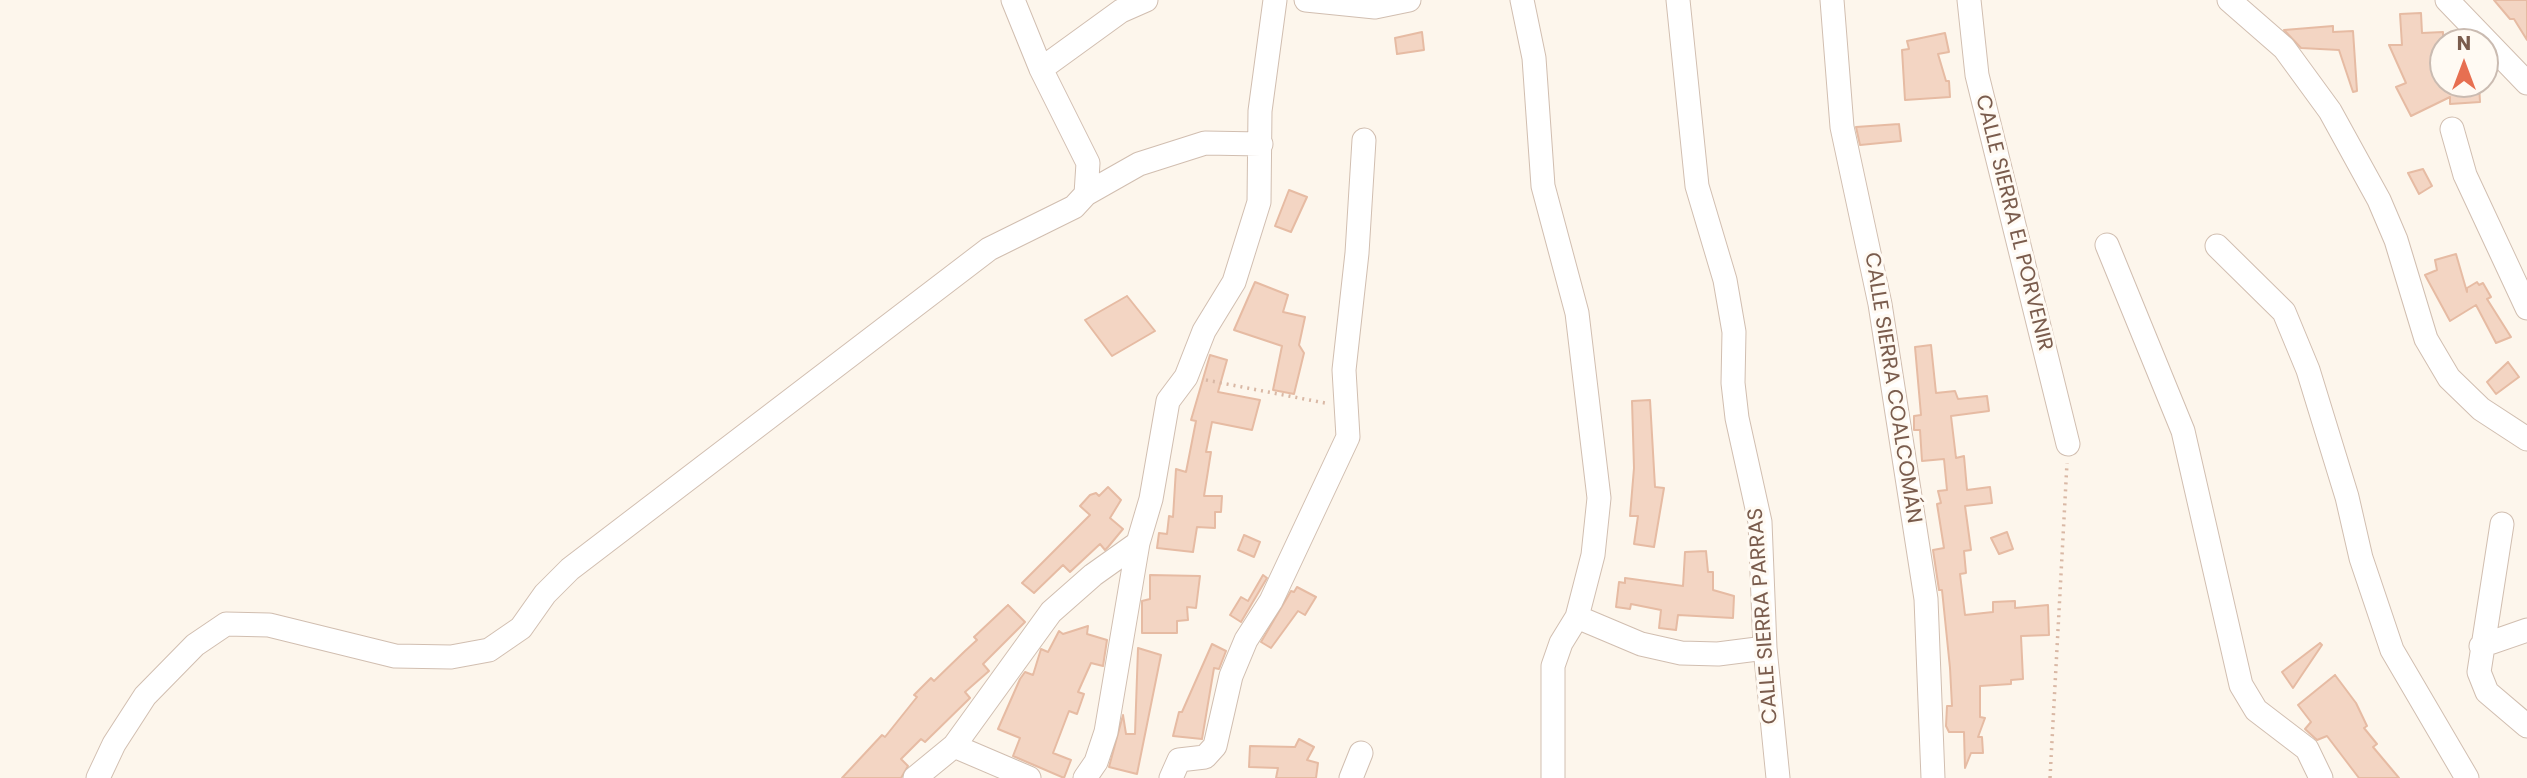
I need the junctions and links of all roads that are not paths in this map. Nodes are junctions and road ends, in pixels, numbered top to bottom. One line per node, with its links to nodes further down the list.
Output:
1 (1013, 0): 13 (street)
2 (1146, 0): 12 (street)
3 (1275, 0): 17 (street)
4 (1306, 0): 5 (street)
5 (1409, 0)
6 (1522, 0): 26 (street)
7 (1678, 0): 29 (street, CALLE SIERRA PARRAS)
8 (1832, 0): 41 (street, CALLE SIERRA COALCOMÁN)
9 (1969, 0): 23 (street, CALLE SIERRA EL PORVENIR)
10 (2229, 0): 22 (street)
11 (2447, 0): 14 (street)
12 (1111, 8): 13 (street)
13 (1041, 69): 18 (street)
14 (2527, 83)
15 (2452, 129): 21 (street)
16 (1364, 140): 37 (street)
17 (1261, 144): 18 (street); 25 (street)
18 (1086, 194): 33 (street)
19 (2107, 245): 42 (street)
20 (2217, 246): 43 (street)
21 (2527, 307)
22 (2527, 439)
23 (2068, 444)
24 (2502, 524): 28 (street)
25 (1138, 543): 31 (street); 36 (street)
26 (1577, 617): 29 (street); 39 (street)
27 (2527, 630): 28 (street)
28 (2481, 646): 30 (street)
29 (1765, 648): 40 (street, CALLE SIERRA PARRAS)
30 (2527, 726)
31 (954, 746): 34 (street); 35 (street)
32 (1361, 752): 38 (street)
33 (98, 778)
34 (915, 778)
35 (1029, 778)
36 (1085, 778)
37 (1171, 778)
38 (1351, 778)
39 (1553, 778)
40 (1778, 778)
41 (1933, 778)
42 (2321, 778)
43 (2467, 778)

